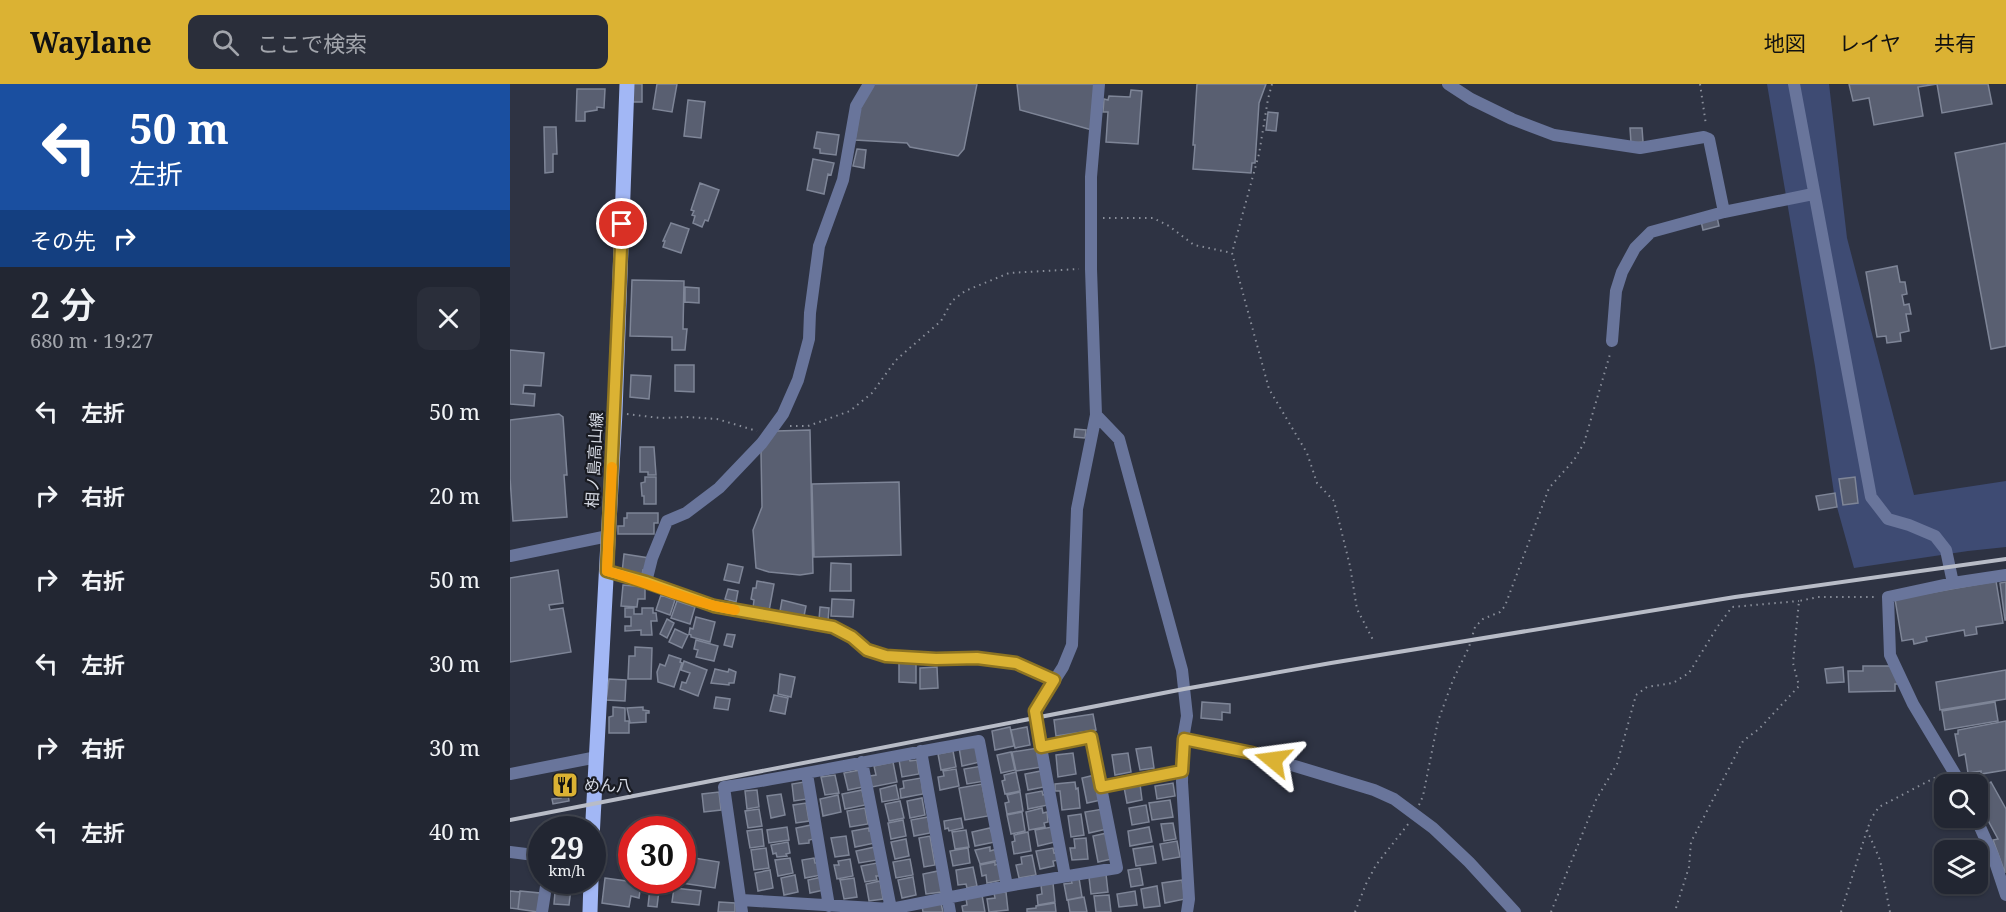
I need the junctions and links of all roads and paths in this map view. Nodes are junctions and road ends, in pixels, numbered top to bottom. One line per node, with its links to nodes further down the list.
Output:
1 (627, 84): 15 (main road, 相ノ島高山線)
2 (869, 84): 17 (street)
3 (1099, 84): 11 (street)
4 (1272, 84): 12 (path)
5 (1448, 84): 8 (street)
6 (1700, 84): 8 (path)
7 (1794, 84): 9 (street)
8 (1708, 139): 10 (street)
9 (1813, 194): 10 (street); 23 (street)
10 (1724, 212): 14 (street)
11 (1091, 218): 12 (path); 13 (street)
12 (1232, 252): 26 (path)
13 (1091, 269): 16 (street); 17 (path)
14 (1612, 341): 39 (path)
15 (615, 412): 17 (path); 18 (main road, 相ノ島高山線)
16 (1096, 415): 27 (street); 28 (street)
17 (772, 430): 22 (street)
18 (608, 536): 19 (street); 20 (main road, 相ノ島高山線)
19 (510, 556)
20 (607, 571): 22 (street); 31 (main road, 相ノ島高山線)
21 (2006, 575): 23 (street)
22 (646, 582): 27 (street)
23 (1953, 583): 24 (street)
24 (1888, 597): 25 (path); 33 (street)
25 (1799, 602): 53 (path); 61 (path)
26 (1373, 640)
27 (1054, 680): 29 (street)
28 (1184, 739): 34 (street); 39 (street)
29 (1041, 747): 38 (street); 45 (street)
30 (921, 751): 32 (street); 46 (street); 50 (street)
31 (597, 757): 35 (street); 40 (main road, 相ノ島高山線)
32 (862, 762): 36 (street); 54 (street)
33 (1952, 768): 37 (street); 42 (path)
34 (1182, 771): 38 (street); 58 (street)
35 (510, 774)
36 (807, 774): 51 (street); 52 (street)
37 (1955, 774)
38 (1101, 787): 45 (street)
39 (1415, 813): 59 (path); 60 (street)
40 (593, 816)
41 (1980, 828): 49 (street)
42 (1867, 830): 62 (path); 63 (path)
43 (510, 852): 44 (street)
44 (528, 854)
45 (1065, 876): 46 (street)
46 (1007, 886): 50 (street)
47 (545, 894): 55 (street)
48 (591, 894): 56 (main road)
49 (2006, 895)
50 (947, 898): 54 (street); 57 (street)
51 (742, 906): 52 (street)
52 (829, 906): 54 (street)
53 (1676, 908)
54 (891, 909)
55 (542, 912)
56 (590, 912)
57 (950, 912)
58 (1187, 912)
59 (1355, 912)
60 (1515, 912)
61 (1551, 912)
62 (1841, 912)
63 (1890, 912)

